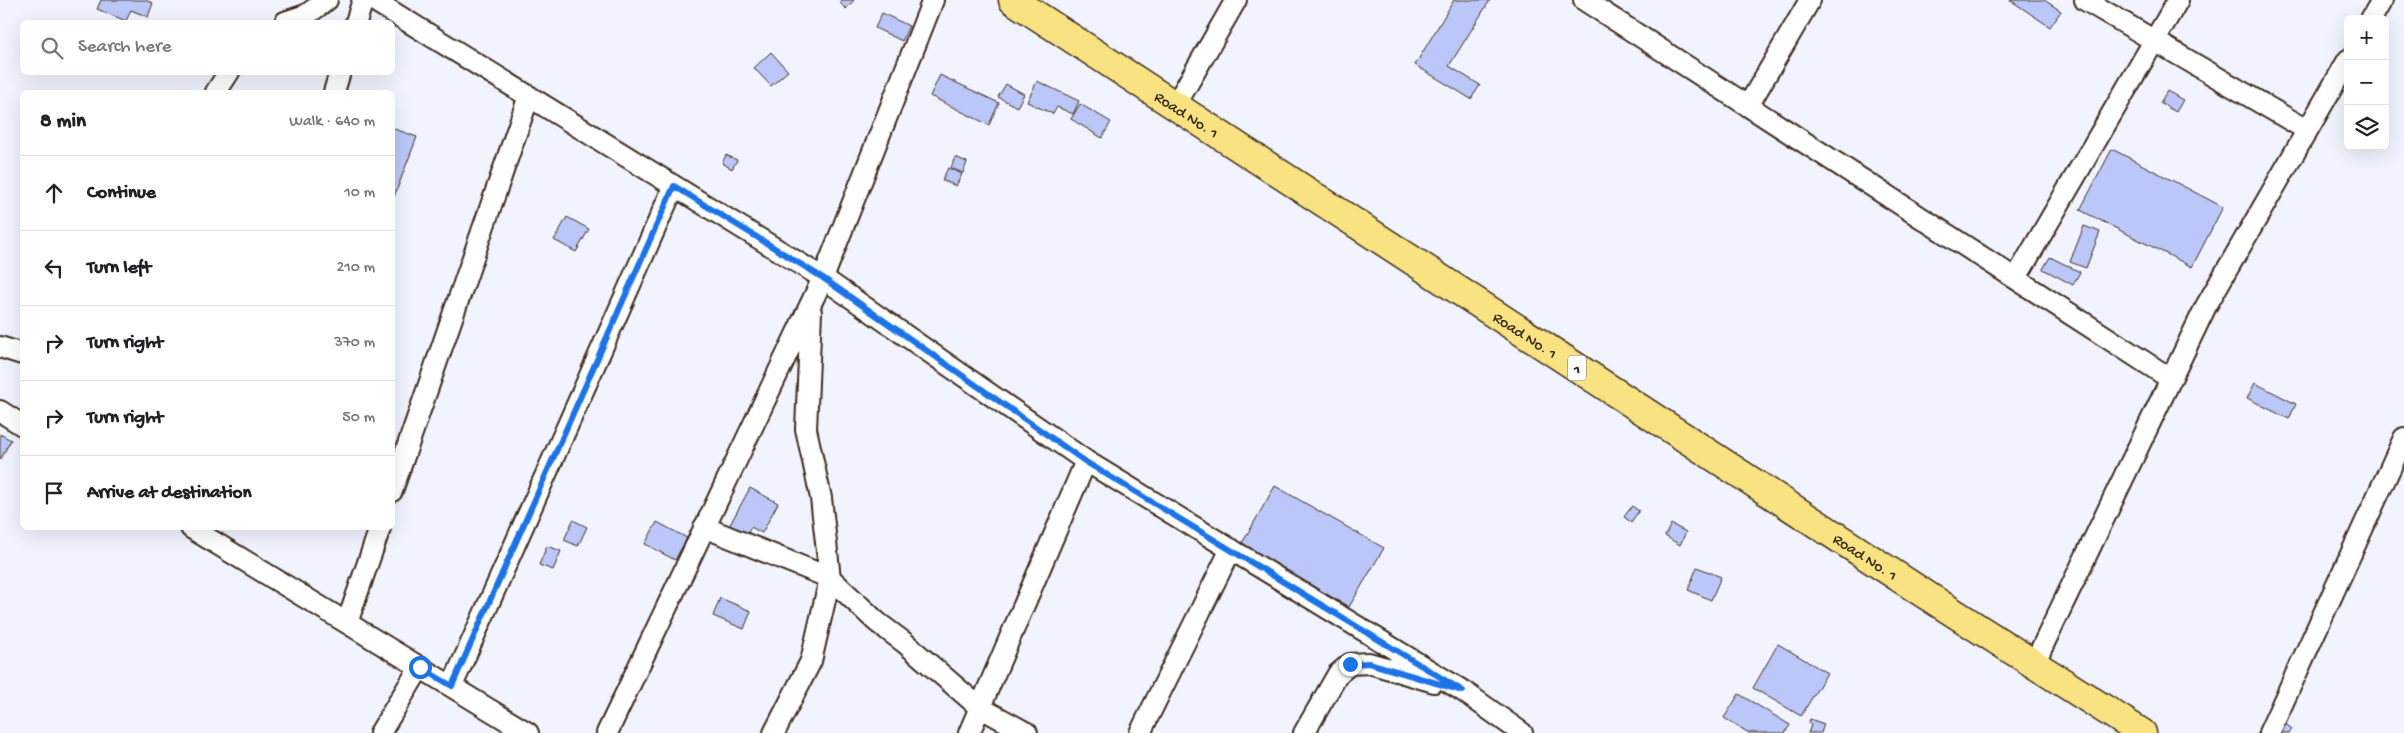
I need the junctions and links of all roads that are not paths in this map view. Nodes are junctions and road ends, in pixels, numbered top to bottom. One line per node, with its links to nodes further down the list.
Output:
1 (327, 0): 13 (street)
2 (363, 0): 14 (street)
3 (373, 0): 21 (street)
4 (934, 0): 26 (street)
5 (1013, 0): 22 (highway, Road No. 1 / 1)
6 (1236, 0): 22 (street)
7 (1584, 0): 23 (street)
8 (1810, 0): 23 (street)
9 (2085, 0): 15 (street)
10 (2178, 0): 15 (street)
11 (2382, 0): 12 (street)
12 (2373, 15)
13 (291, 20)
14 (357, 20)
15 (2153, 40): 24 (street); 27 (street)
16 (2344, 67): 24 (street)
17 (227, 75): 19 (street)
18 (339, 75): 20 (street)
19 (217, 90)
20 (335, 90)
21 (529, 96): 25 (street); 36 (street)
22 (1175, 106): 43 (highway, Road No. 1 / 1)
23 (1748, 106): 27 (street)
24 (2307, 130): 31 (street)
25 (674, 186): 26 (street); 45 (street)
26 (823, 278): 28 (street); 35 (street)
27 (2016, 278): 31 (street)
28 (811, 303): 37 (street); 41 (street)
29 (0, 347): 30 (street)
30 (20, 353)
31 (2171, 379): 43 (street)
32 (0, 411): 33 (street)
33 (20, 424)
34 (2404, 438): 58 (street)
35 (1086, 462): 40 (street); 47 (street)
36 (395, 482)
37 (704, 526): 41 (street); 50 (street)
38 (196, 530): 42 (street)
39 (379, 530): 42 (street)
40 (1231, 550): 46 (street); 54 (street)
41 (830, 578): 47 (street); 51 (street)
42 (347, 623): 44 (street)
43 (2034, 664): 57 (highway, Road No. 1 / 1)
44 (420, 667): 45 (street); 48 (street)
45 (452, 686): 49 (street)
46 (1463, 691): 55 (street); 56 (street)
47 (979, 707): 52 (street); 53 (street)
48 (380, 733)
49 (528, 733)
50 (607, 733)
51 (774, 733)
52 (969, 733)
53 (1027, 733)
54 (1140, 733)
55 (1304, 733)
56 (1522, 733)
57 (2142, 733)
58 (2269, 733)

